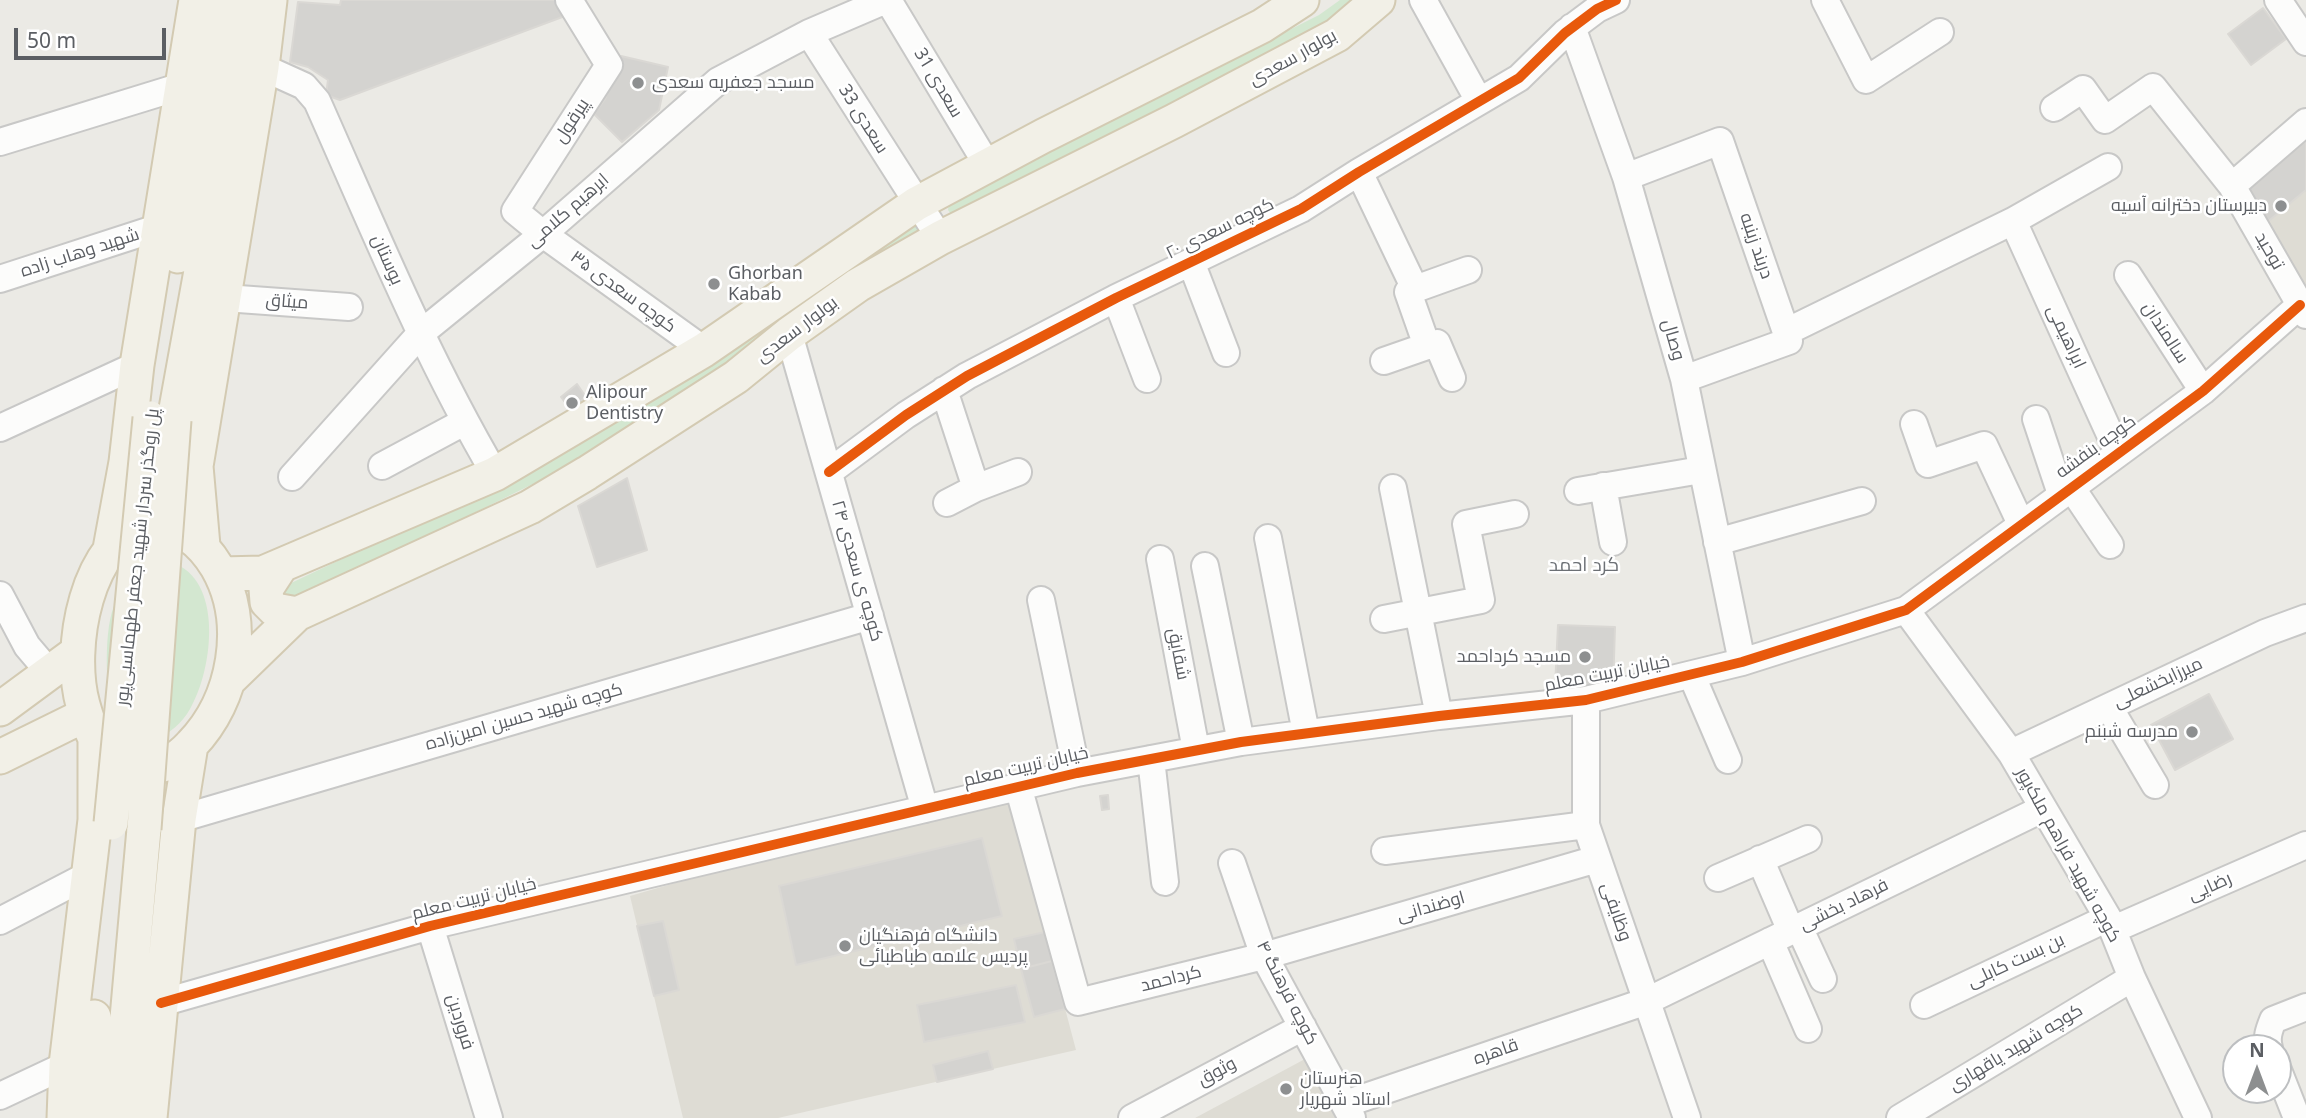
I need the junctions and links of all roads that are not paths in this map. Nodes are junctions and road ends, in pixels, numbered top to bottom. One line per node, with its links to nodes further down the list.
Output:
1 (196, 0): 18 (main road)
2 (223, 0): 55 (main road, پل روگذر سردار شهید جعفر طهماسبی‌پور)
3 (250, 0): 55 (main road, پل روگذر سردار شهید جعفر طهماسبی‌پور)
4 (270, 0): 17 (main road)
5 (569, 0): 31 (street, پیرقول)
6 (887, 0): 15 (street, ابرهیم کلامی); 23 (street, سعدی 31)
7 (1302, 0): 23 (main road, بولوار سعدی)
8 (1378, 0): 32 (main road, بولوار سعدی)
9 (1423, 0): 19 (street)
10 (1616, 0): 13 (street, کوچه سعدی ۲۰)
11 (1825, 0): 14 (street)
12 (2278, 0): 16 (street)
13 (1572, 27): 19 (street, کوچه سعدی ۲۰); 26 (street, وصال)
14 (1940, 32)
15 (809, 33): 28 (street, سعدی 33); 31 (street, ابرهیم کلامی)
16 (2306, 42)
17 (262, 67): 38 (main road); 43 (street, بوستان)
18 (182, 86): 22 (street); 30 (main road)
19 (1479, 101): 25 (street, کوچه سعدی ۲۰)
20 (2054, 108): 27 (street, توحید)
21 (2306, 122): 27 (street)
22 (0, 142)
23 (988, 166): 28 (main road, بولوار سعدی)
24 (2108, 167): 29 (street)
25 (1359, 172): 33 (street, کوچه سعدی ۲۰); 37 (street)
26 (1626, 177): 42 (street, دربند زینبه); 52 (street, وصال)
27 (2232, 186): 41 (street, توحید)
28 (916, 204): 32 (street, سعدی 33); 46 (main road, بولوار سعدی)
29 (2013, 221): 42 (street); 60 (street, ابراهیمی)
30 (160, 227): 36 (street, شهید وهاب زاده); 49 (main road)
31 (543, 233): 43 (street, ابرهیم کلامی); 46 (street, کوچه سعدی ۳۵)
32 (940, 238): 44 (main road, بولوار سعدی)
33 (1191, 262): 39 (street, کوچه سعدی ۲۰); 47 (street)
34 (1468, 270): 37 (street)
35 (2127, 275): 54 (street, سالمندان)
36 (0, 279)
37 (1415, 289): 45 (street)
38 (225, 298): 40 (street, میثاق); 62 (main road)
39 (1116, 298): 51 (street); 53 (street, کوچه سعدی ۲۰)
40 (349, 307)
41 (2303, 310): 54 (street, کوچه بنفشه)
42 (1786, 332): 52 (street)
43 (420, 334): 57 (street, بوستان); 68 (street, ابرهیم کلامی)
44 (789, 334): 65 (street, کوچه ی سعدی ۲۴); 90 (main road, بولوار سعدی)
45 (1427, 346): 48 (street); 50 (street)
46 (704, 350): 67 (main road, بولوار سعدی)
47 (1226, 353)
48 (1384, 361)
49 (137, 365): 59 (street); 61 (main road)
50 (1452, 378)
51 (1147, 379)
52 (1684, 379): 64 (street, وصال)
53 (944, 390): 65 (street, کوچه سعدی ۲۰); 69 (street)
54 (2203, 391): 60 (street, کوچه بنفشه)
55 (162, 419): 118 (main road, پل روگذر سردار شهید جعفر طهماسبی‌پور, bridge); 148 (main road, پل روگذر سردار شهید جعفر طهماسبی‌پور, bridge)
56 (2036, 419): 71 (street)
57 (464, 422): 63 (street); 67 (street, بوستان)
58 (1914, 424): 75 (street)
59 (0, 428)
60 (2119, 452): 71 (street, کوچه بنفشه)
61 (125, 462): 62 (main road); 81 (main road)
62 (196, 466): 80 (main road)
63 (382, 466)
64 (1701, 470): 77 (street); 78 (street, وصال)
65 (829, 472): 91 (street, کوچه ی سعدی ۲۴)
66 (1018, 472): 69 (street)
67 (495, 474): 83 (main road, بولوار سعدی)
68 (292, 477)
69 (976, 488): 73 (street)
70 (1392, 488): 89 (street)
71 (2066, 491): 75 (street, کوچه بنفشه); 79 (street)
72 (1862, 501): 78 (street)
73 (947, 503)
74 (1515, 514): 89 (street)
75 (2021, 524): 88 (street, کوچه بنفشه)
76 (1268, 538): 103 (street)
77 (1613, 542)
78 (1717, 542): 94 (street, وصال)
79 (2110, 545)
80 (203, 546): 81 (main road); 85 (main road)
81 (110, 549): 95 (main road)
82 (1160, 559): 107 (street, شقایق)
83 (281, 566): 85 (main road, بولوار سعدی); 90 (main road)
84 (1205, 566): 105 (street)
85 (221, 574): 97 (main road)
86 (0, 595): 95 (street)
87 (1041, 600): 112 (street)
88 (1906, 610): 94 (street, خیابان تربیت معلم); 108 (street, کوچه شهید فراهم ملک‌پور)
89 (1418, 613): 93 (street); 101 (street)
90 (297, 614): 97 (main road, بولوار سعدی)
91 (870, 616): 115 (street, کوچه ی سعدی ۲۴); 117 (street, کوچه شهید حسین امین‌زاده)
92 (2306, 618): 99 (street, میرزابخشعلی)
93 (1384, 619)
94 (1742, 662): 96 (street, خیابان تربیت معلم)
95 (54, 670): 100 (main road); 102 (main road); 104 (main road)
96 (1692, 676): 98 (street, خیابان تربیت معلم); 111 (street)
97 (230, 679): 106 (main road)
98 (1586, 700): 101 (street, خیابان تربیت معلم); 119 (street, وظایفی)
99 (2109, 707): 108 (street, میرزابخشعلی); 113 (street)
100 (0, 709)
101 (1439, 716): 103 (street, خیابان تربیت معلم)
102 (90, 725): 104 (main road); 106 (main road); 118 (main road)
103 (1306, 733): 105 (street, خیابان تربیت معلم)
104 (45, 735): 109 (main road)
105 (1241, 742): 107 (street, خیابان تربیت معلم)
106 (191, 745): 117 (main road)
107 (1196, 750): 110 (street, خیابان تربیت معلم)
108 (2011, 753): 116 (street, کوچه شهید فراهم ملک‌پور)
109 (0, 757)
110 (1151, 759): 112 (street, خیابان تربیت معلم); 128 (street)
111 (1728, 760)
112 (1077, 772): 114 (street, خیابان تربیت معلم)
113 (2155, 785)
114 (1018, 786): 115 (street, خیابان تربیت معلم); 133 (street, کرداحمد)
115 (925, 809): 131 (street, خیابان تربیت معلم)
116 (2042, 809): 130 (street, کوچه شهید فراهم ملک‌پور); 132 (street, فرهاد بخشی)
117 (179, 819): 118 (main road); 137 (main road)
118 (103, 821): 126 (main road); 147 (main road, پل روگذر سردار شهید جعفر طهماسبی‌پور)
119 (1587, 825): 122 (street); 123 (street, وظایفی)
120 (1808, 839): 124 (street)
121 (2306, 845): 130 (street, رضایی)
122 (1385, 851)
123 (1597, 859): 133 (street, اوضندانی); 136 (street, وظایفی)
124 (1760, 859): 127 (street); 132 (street)
125 (1232, 863): 133 (street, کوچه فرهنگ ۴)
126 (90, 874): 129 (street); 143 (main road)
127 (1718, 878)
128 (1165, 882)
129 (0, 921)
130 (2111, 923): 134 (street, کوچه شهید فراهم ملک‌پور); 138 (street, بن بست کابلی)
131 (430, 926): 137 (street, خیابان تربیت معلم); 150 (street, فروردین)
132 (1787, 933): 135 (street); 136 (street, فرهاد بخشی); 141 (street)
133 (1264, 956): 140 (street, کوچه فرهنگ ۴)
134 (2132, 978): 153 (street, کوچه شهید یاقهاری); 154 (street, کوچه شهید فراهم ملک‌پور)
135 (1823, 979)
136 (1647, 1001): 145 (street, قاهره); 152 (street, وظایفی)
137 (161, 1003): 149 (main road)
138 (1924, 1005)
139 (2306, 1007): 142 (street)
140 (1303, 1027): 145 (street, کوچه فرهنگ ۴); 151 (street, وثوق)
141 (1808, 1029)
142 (2268, 1034)
143 (66, 1065): 144 (street); 146 (main road)
144 (0, 1096)
145 (1349, 1111)
146 (64, 1118)
147 (86, 1118)
148 (118, 1118)
149 (149, 1118)
150 (489, 1118)
151 (1132, 1118)
152 (1687, 1118)
153 (1900, 1118)
154 (2198, 1118)

